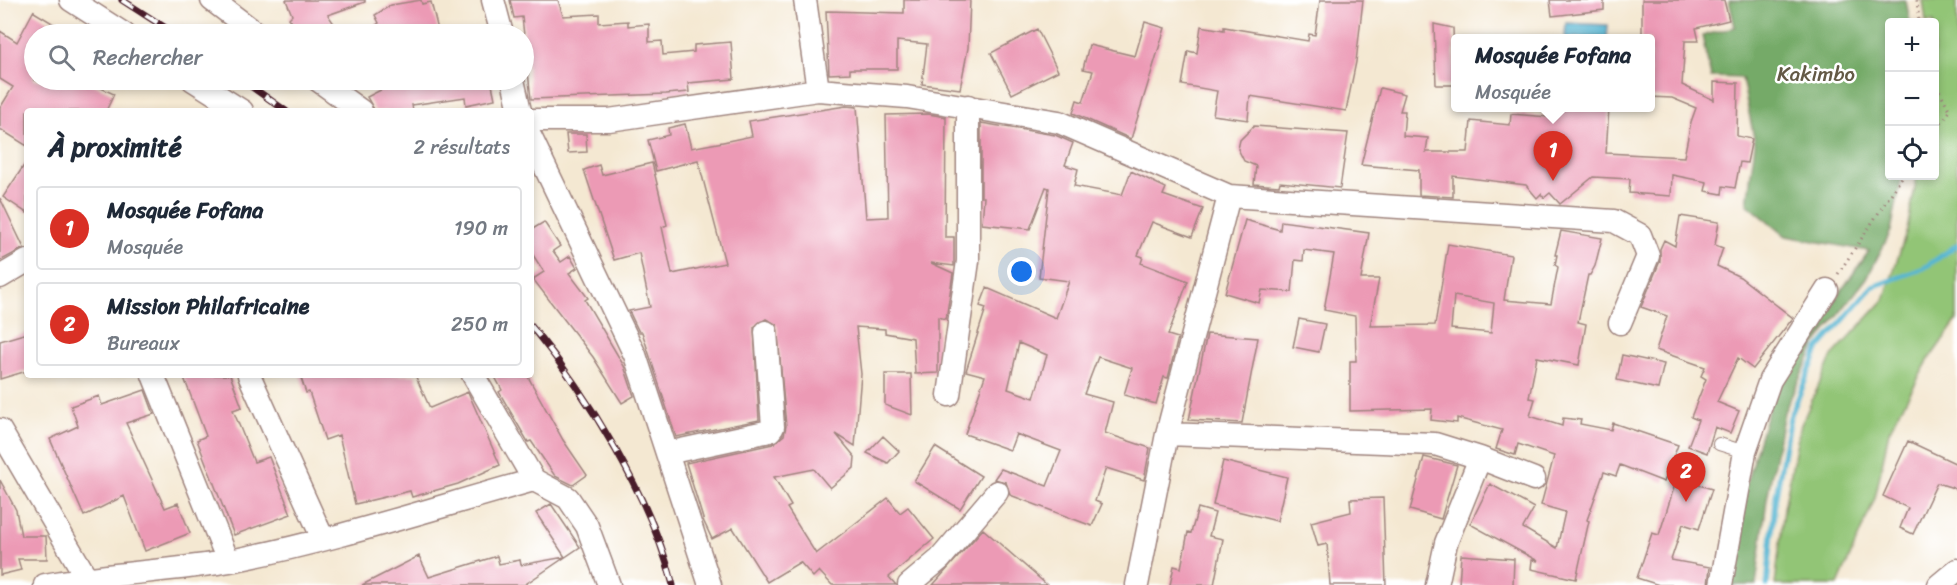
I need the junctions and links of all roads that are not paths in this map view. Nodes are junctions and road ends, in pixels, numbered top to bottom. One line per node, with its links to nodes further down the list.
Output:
1 (71, 0): 5 (street)
2 (212, 0): 6 (street)
3 (493, 0): 7 (street)
4 (805, 0): 11 (street)
5 (108, 24)
6 (243, 24)
7 (499, 24)
8 (209, 90): 13 (street)
9 (332, 90): 14 (street)
10 (515, 90): 15 (street)
11 (818, 90): 12 (street); 16 (street)
12 (968, 106): 18 (street); 27 (street)
13 (237, 108)
14 (357, 108)
15 (519, 108)
16 (534, 120)
17 (534, 144): 32 (street)
18 (1229, 196): 22 (street); 29 (street)
19 (24, 263): 20 (street)
20 (0, 277)
21 (1827, 290): 31 (street)
22 (1620, 323)
23 (766, 332): 32 (street)
24 (154, 378): 38 (street)
25 (250, 378): 37 (street)
26 (475, 378): 35 (street)
27 (949, 395)
28 (0, 430): 40 (street)
29 (1167, 434): 33 (street); 45 (street)
30 (1719, 444): 31 (lane)
31 (1745, 452): 47 (street)
32 (667, 453): 43 (street)
33 (1480, 458): 34 (street); 46 (street)
34 (1534, 478)
35 (534, 480): 37 (street); 42 (street)
36 (997, 492): 44 (street)
37 (323, 539): 38 (street)
38 (228, 561): 40 (street)
39 (1957, 570): 48 (street)
40 (86, 577): 41 (street)
41 (45, 585)
42 (609, 585)
43 (710, 585)
44 (909, 585)
45 (1137, 585)
46 (1437, 585)
47 (1721, 585)
48 (1939, 585)

